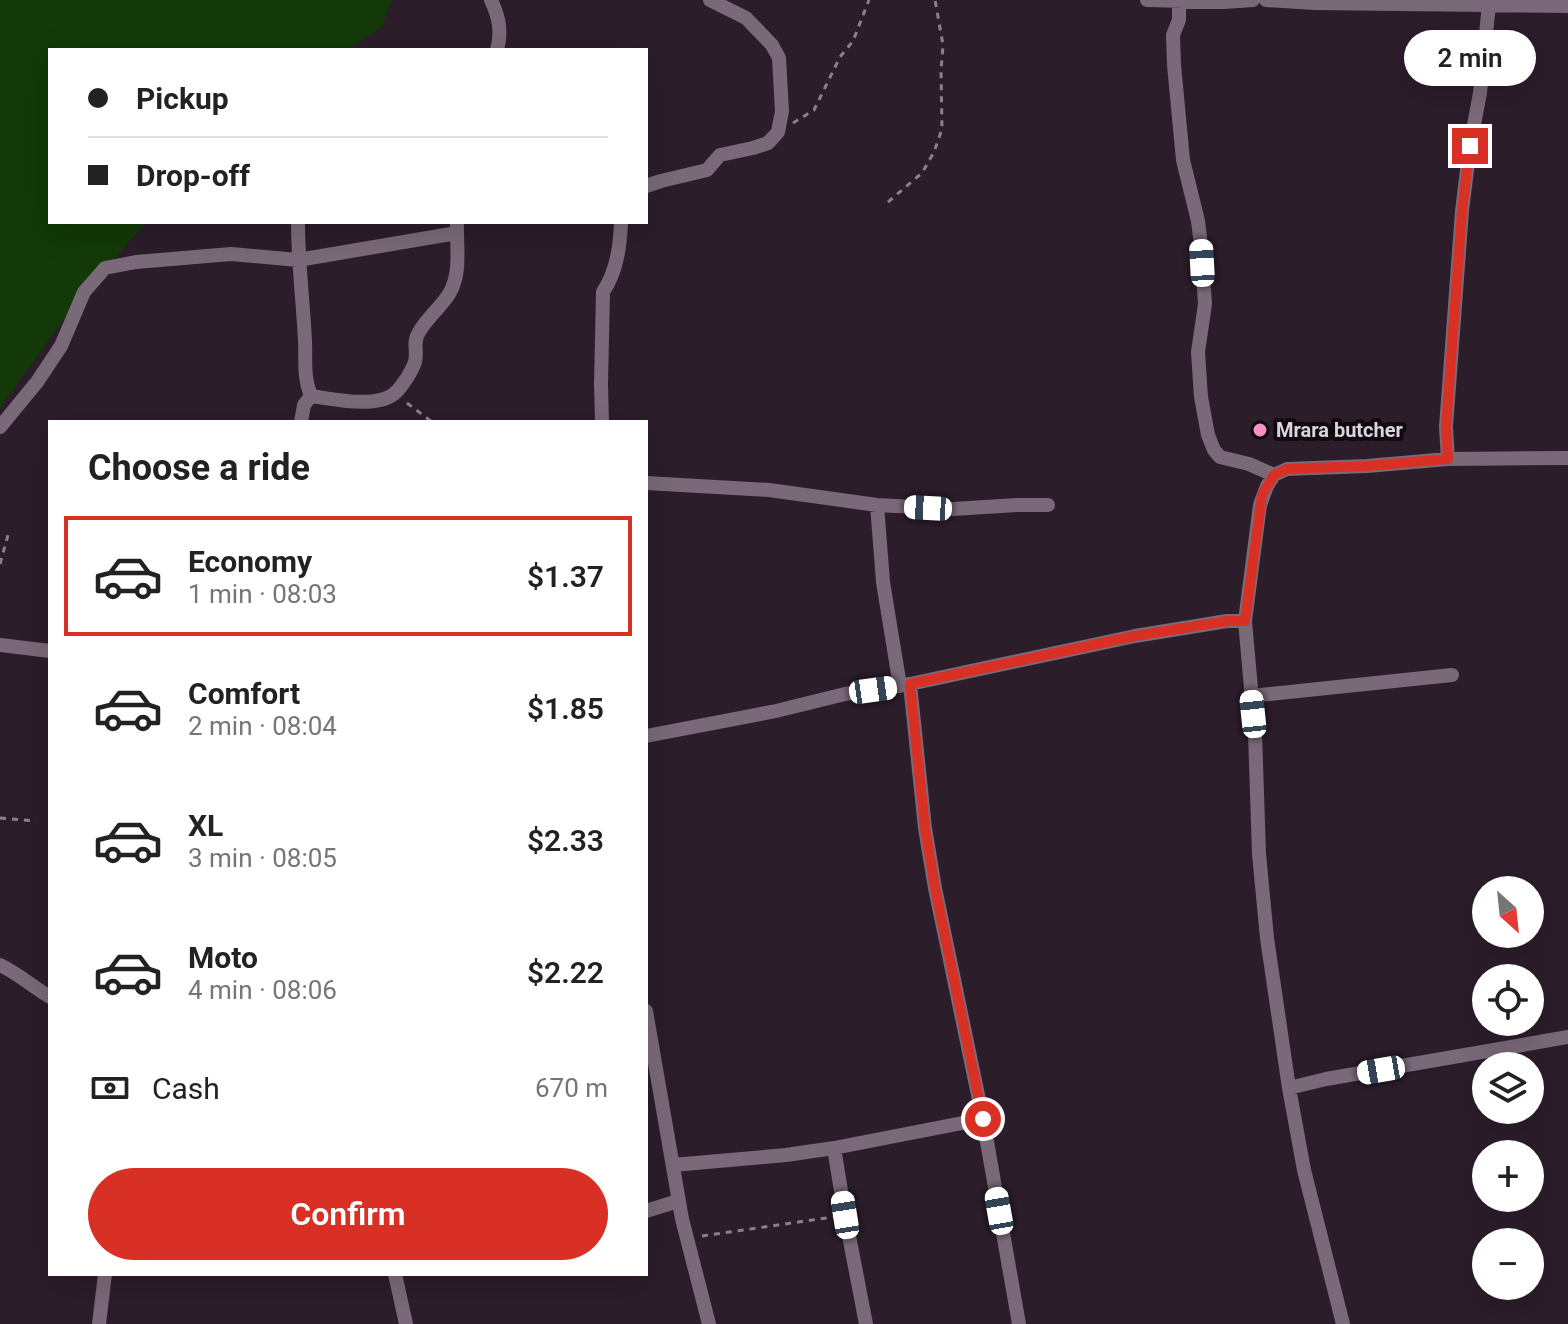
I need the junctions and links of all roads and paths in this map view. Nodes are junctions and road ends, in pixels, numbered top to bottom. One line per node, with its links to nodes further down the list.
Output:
1 (491, 0): 12 (street)
2 (710, 0): 13 (street)
3 (869, 0): 13 (path)
4 (935, 0): 15 (path)
5 (1147, 0): 8 (street)
6 (1253, 0): 8 (street)
7 (1266, 0): 10 (street)
8 (1179, 1): 28 (street)
9 (1533, 3): 10 (street); 11 (street)
10 (1489, 4): 27 (street)
11 (1568, 6)
12 (498, 48)
13 (778, 132): 14 (street)
14 (648, 185)
15 (888, 202)
16 (298, 224): 19 (street)
17 (621, 224): 24 (street)
18 (457, 228): 19 (street); 21 (street)
19 (298, 260): 20 (street); 25 (street)
20 (311, 396): 21 (street); 22 (street)
21 (390, 396): 23 (path)
22 (301, 420)
23 (430, 420)
24 (602, 420)
25 (0, 427)
26 (1568, 458): 27 (street)
27 (1448, 459): 28 (street)
28 (1274, 475): 34 (street)
29 (648, 483): 30 (street)
30 (877, 505): 31 (street); 38 (street)
31 (1048, 505)
32 (8, 535): 33 (path)
33 (0, 564)
34 (1245, 621): 38 (street); 39 (street)
35 (0, 645): 36 (street)
36 (48, 651)
37 (1452, 675): 39 (street)
38 (905, 685): 40 (street); 48 (street)
39 (1251, 696): 47 (street)
40 (648, 736)
41 (0, 818): 42 (path)
42 (36, 821)
43 (0, 965): 44 (street)
44 (48, 996)
45 (648, 1022): 50 (street)
46 (1568, 1037): 47 (street)
47 (1289, 1088): 62 (street)
48 (983, 1119): 49 (street); 61 (street)
49 (834, 1148): 50 (street); 53 (street)
50 (673, 1165): 51 (street)
51 (678, 1201): 52 (street); 54 (street)
52 (648, 1210)
53 (845, 1215): 54 (path); 60 (street)
54 (687, 1238): 59 (street)
55 (105, 1276): 57 (street)
56 (395, 1276): 58 (street)
57 (99, 1324)
58 (406, 1324)
59 (709, 1324)
60 (866, 1324)
61 (1019, 1324)
62 (1343, 1324)

